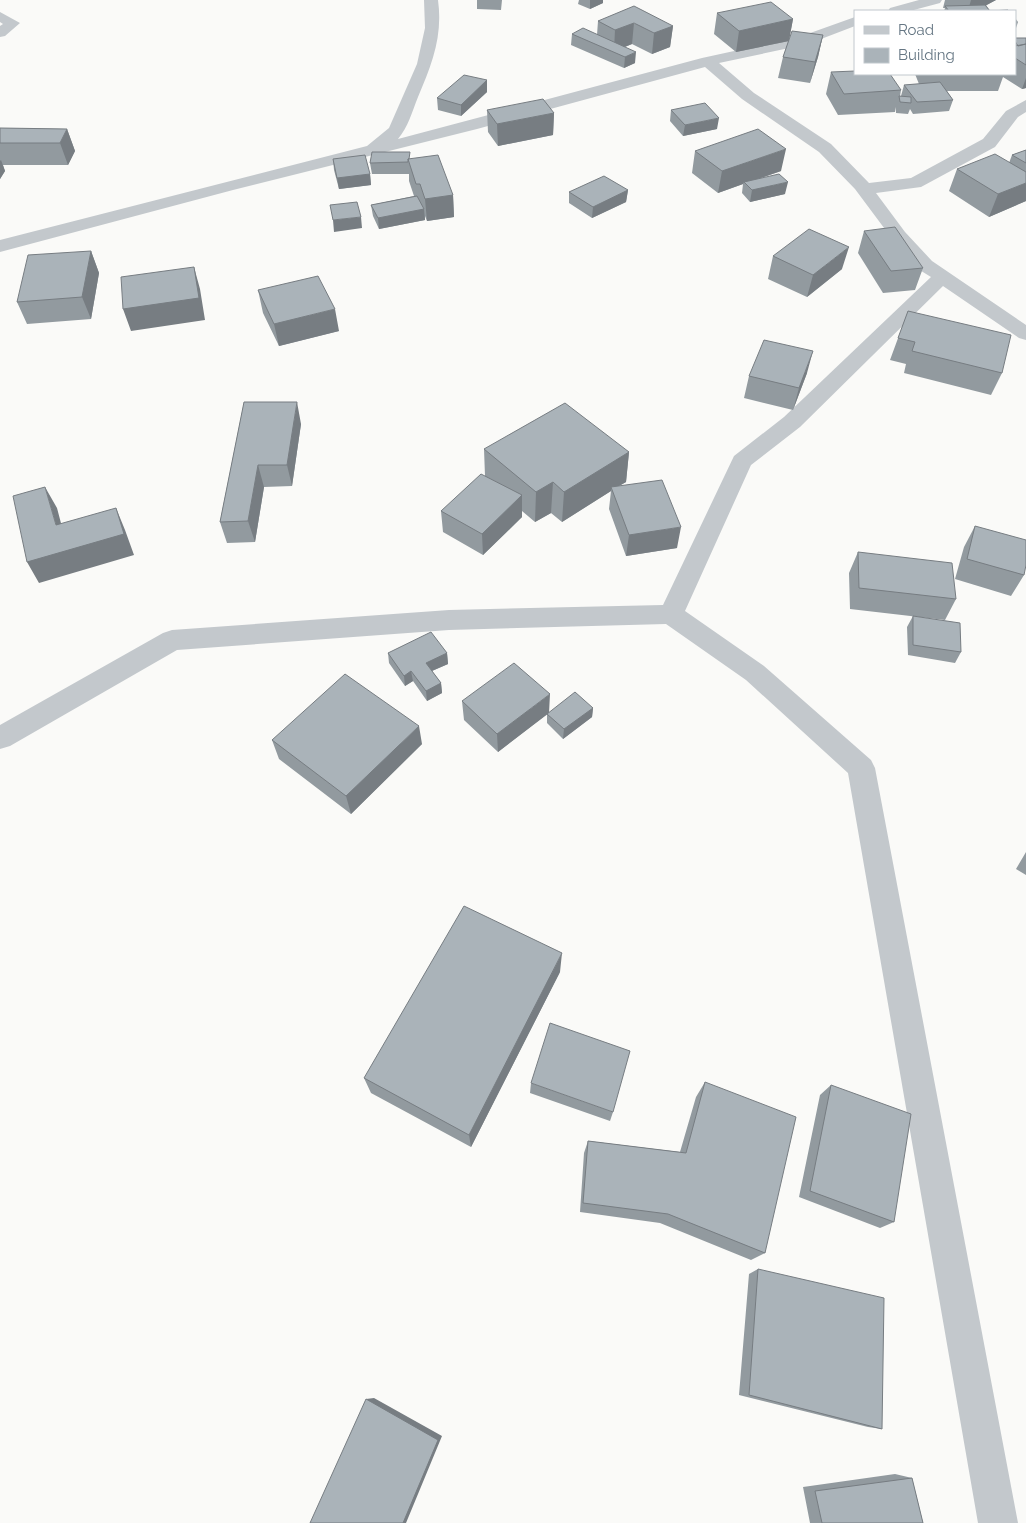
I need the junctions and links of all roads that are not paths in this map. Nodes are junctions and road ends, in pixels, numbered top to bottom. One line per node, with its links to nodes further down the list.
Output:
1 (431, 0): 9 (street)
2 (934, 0): 3 (street)
3 (899, 10)
4 (0, 16): 6 (street)
5 (854, 21): 7 (street)
6 (0, 33)
7 (707, 61): 9 (street); 10 (street)
8 (1026, 105): 10 (street)
9 (373, 150): 11 (street)
10 (865, 189): 12 (street)
11 (0, 246)
12 (942, 277): 13 (street); 14 (street)
13 (1026, 334)
14 (671, 614): 15 (street); 16 (street)
15 (0, 738)
16 (998, 1523)

